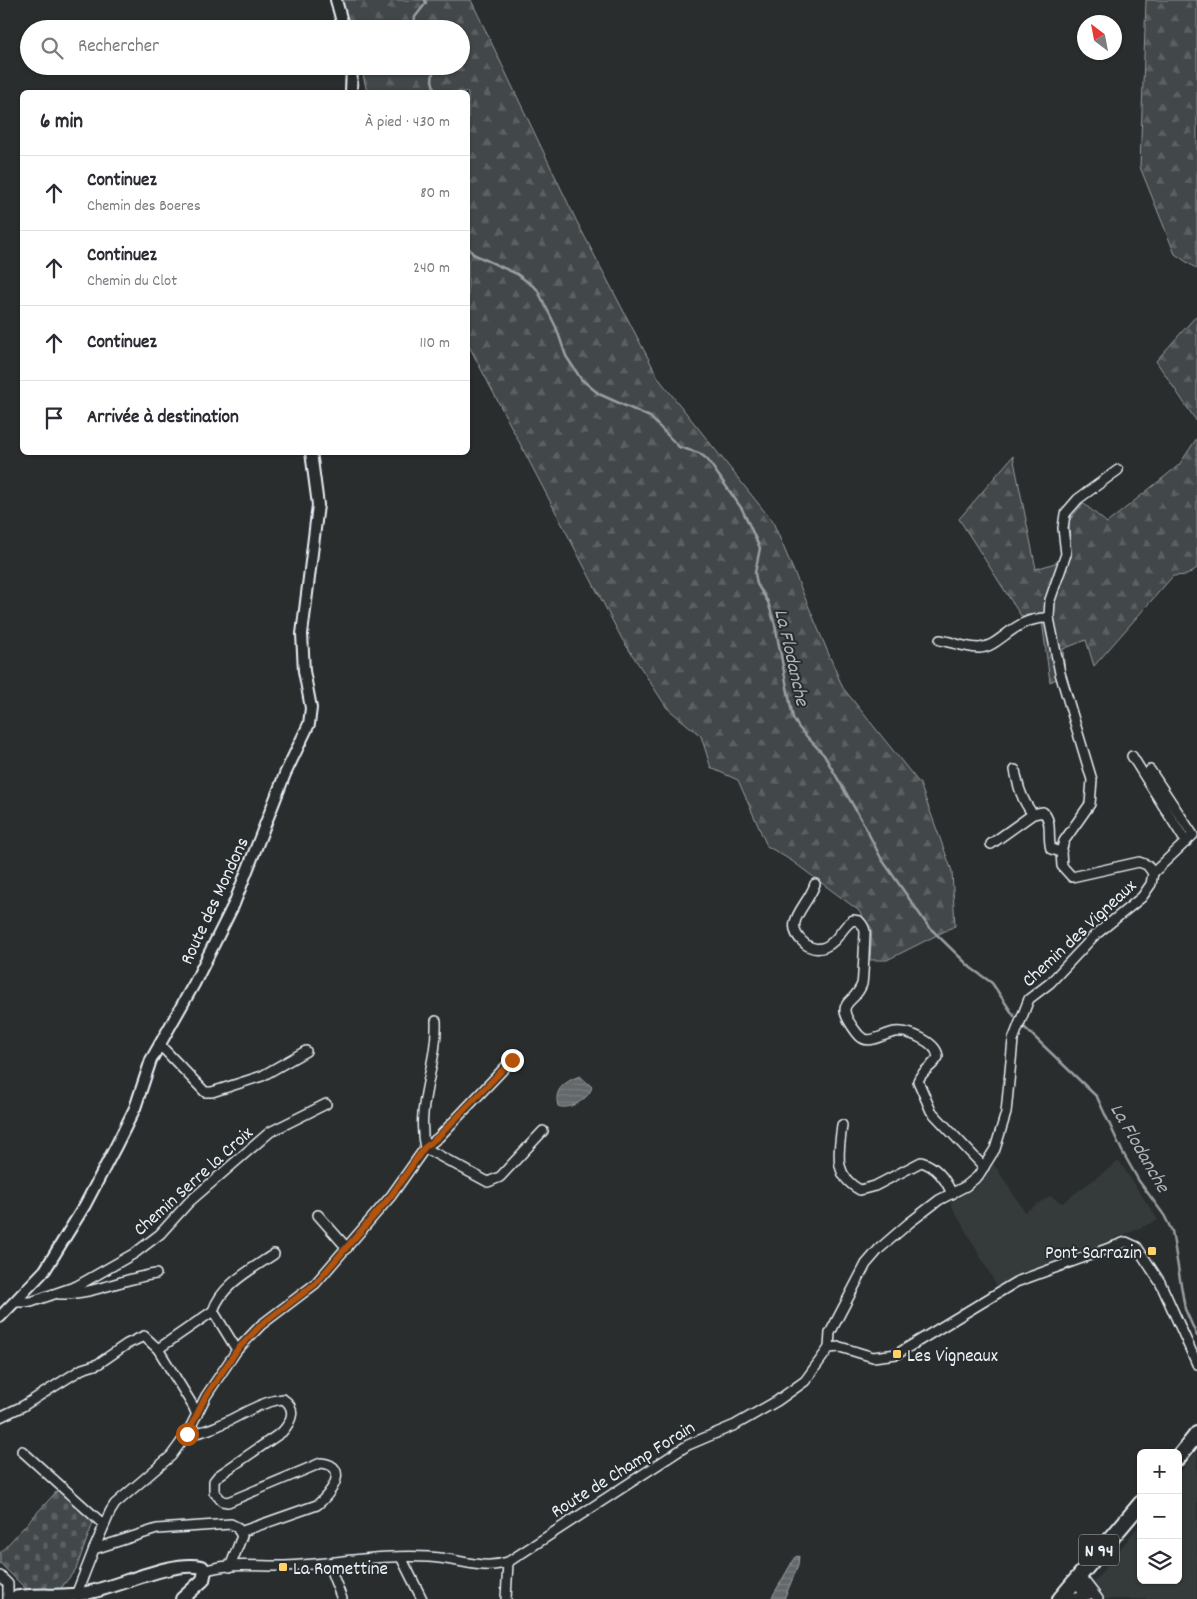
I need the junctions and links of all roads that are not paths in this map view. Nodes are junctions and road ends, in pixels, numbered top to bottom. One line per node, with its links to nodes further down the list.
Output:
1 (336, 0): 2 (street)
2 (342, 20)
3 (351, 75): 4 (street)
4 (350, 90)
5 (312, 455): 19 (street, Route des Mondons)
6 (1118, 470): 7 (street)
7 (1049, 618): 8 (street); 15 (street)
8 (940, 640)
9 (1132, 756): 13 (street)
10 (1015, 770): 12 (street)
11 (1150, 770): 13 (street)
12 (1033, 814): 14 (street); 15 (street, Chemin des Vigneaux)
13 (1186, 842): 16 (street)
14 (991, 844)
15 (1061, 852): 16 (street, Chemin des Vigneaux)
16 (1153, 872): 26 (street, Chemin des Vigneaux)
17 (815, 884): 26 (street)
18 (436, 1021): 25 (street)
19 (159, 1044): 20 (street); 33 (street, Route des Mondons)
20 (306, 1050)
21 (512, 1060): 25 (street)
22 (326, 1104): 32 (street, Chemin Serre la Croix)
23 (842, 1125): 27 (street)
24 (543, 1131): 25 (street)
25 (424, 1148): 29 (street)
26 (984, 1167): 27 (street, Chemin des Vigneaux)
27 (952, 1194): 36 (street, Chemin des Vigneaux)
28 (318, 1215): 29 (street)
29 (347, 1248): 38 (street)
30 (274, 1254): 34 (street)
31 (156, 1274): 32 (street, Chemin Serre la Croix)
32 (54, 1294): 33 (street, Chemin Serre la Croix)
33 (16, 1302): 35 (street, Route des Mondons)
34 (212, 1311): 37 (street); 38 (street)
35 (0, 1317)
36 (829, 1348): 39 (street); 52 (street, Route de Champ Forain)
37 (158, 1349): 40 (street); 41 (street)
38 (237, 1350): 40 (street)
39 (1197, 1364)
40 (197, 1415): 42 (street)
41 (0, 1417)
42 (187, 1434): 48 (street); 49 (street)
43 (1197, 1434): 45 (main road)
44 (22, 1451): 48 (street)
45 (1182, 1453)
46 (1137, 1508): 57 (main road, N 94)
47 (1137, 1508): 57 (main road, N 94)
48 (104, 1525): 50 (street)
49 (240, 1532): 50 (street); 54 (street)
50 (94, 1548): 58 (street)
51 (401, 1557): 52 (street, Route de Champ Forain); 53 (street, Route de Champ Forain); 62 (street)
52 (508, 1562): 63 (street)
53 (328, 1563): 54 (street, Route de Champ Forain); 61 (street)
54 (230, 1567): 55 (street, Route de Champ Forain)
55 (205, 1571): 58 (main road, Route de Champ Forain); 60 (main road)
56 (0, 1576): 59 (street)
57 (1074, 1592): 64 (street)
58 (76, 1595): 59 (main road, Route de Champ Forain)
59 (9, 1599)
60 (182, 1599)
61 (342, 1599)
62 (422, 1599)
63 (506, 1599)
64 (1097, 1599)

